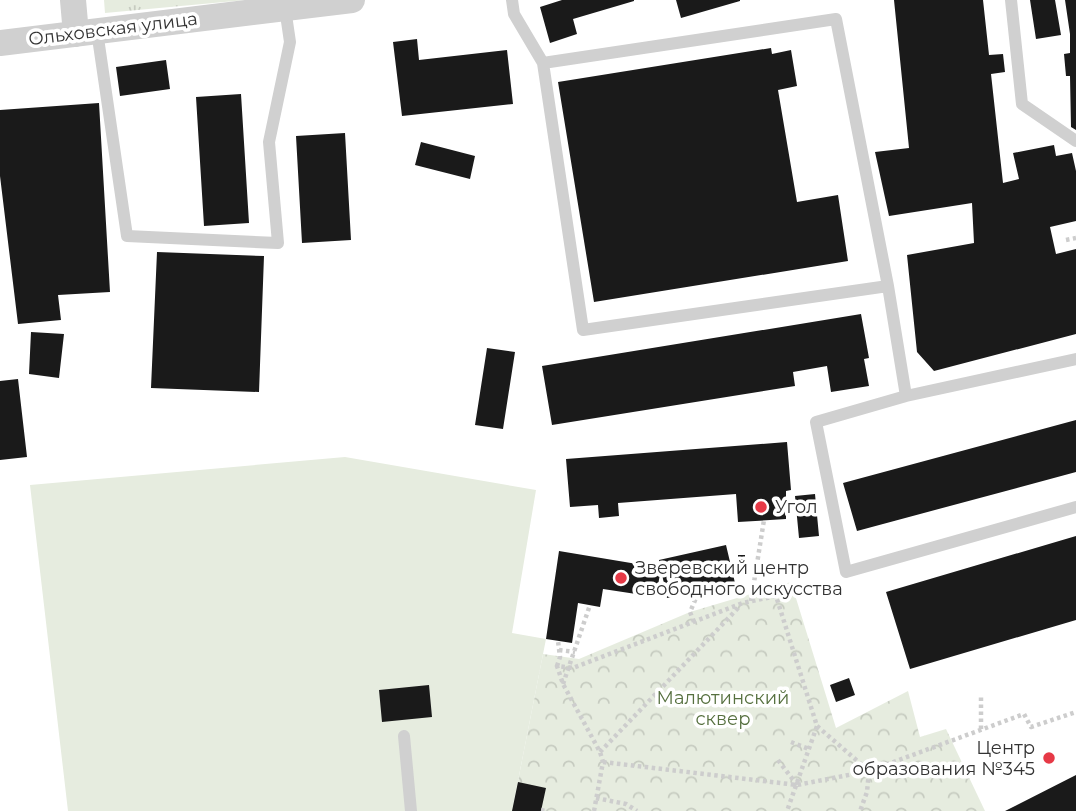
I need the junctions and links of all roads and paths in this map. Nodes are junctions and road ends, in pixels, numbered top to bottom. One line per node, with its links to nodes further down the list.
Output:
1 (73, 0): 6 (street)
2 (352, 0): 5 (street, Ольховская улица)
3 (512, 0): 8 (lane)
4 (1011, 0): 9 (lane)
5 (285, 8): 6 (street, Ольховская улица); 6 (lane)
6 (87, 33): 7 (street, Ольховская улица)
7 (0, 43)
8 (542, 63): 12 (lane); 12 (lane)
9 (1076, 141)
10 (1076, 238): 11 (path)
11 (1066, 240)
12 (888, 286): 14 (lane)
13 (1076, 359): 14 (lane)
14 (906, 397): 15 (lane)
15 (1076, 507)
16 (764, 520): 18 (path)
17 (699, 591): 21 (path)
18 (751, 601): 19 (path); 30 (path)
19 (743, 603): 21 (path); 35 (path)
20 (590, 605): 24 (path)
21 (694, 622): 26 (path)
22 (558, 641): 23 (path)
23 (559, 650): 24 (path); 25 (path)
24 (575, 652): 26 (path)
25 (557, 666): 26 (path); 27 (path)
26 (569, 668): 27 (path)
27 (563, 684): 35 (path)
28 (981, 694): 31 (path)
29 (1076, 712): 31 (path)
30 (817, 726): 34 (path); 38 (path)
31 (981, 729): 38 (path)
32 (404, 736): 41 (lane)
33 (791, 742): 34 (path)
34 (809, 749): 39 (path)
35 (600, 752): 37 (path)
36 (778, 760): 39 (path)
37 (603, 762): 39 (path); 40 (path)
38 (869, 771): 39 (path); 45 (path)
39 (797, 785): 44 (path)
40 (596, 798): 42 (path); 43 (path)
41 (411, 811)
42 (594, 811)
43 (637, 811)
44 (788, 811)
45 (860, 811)

